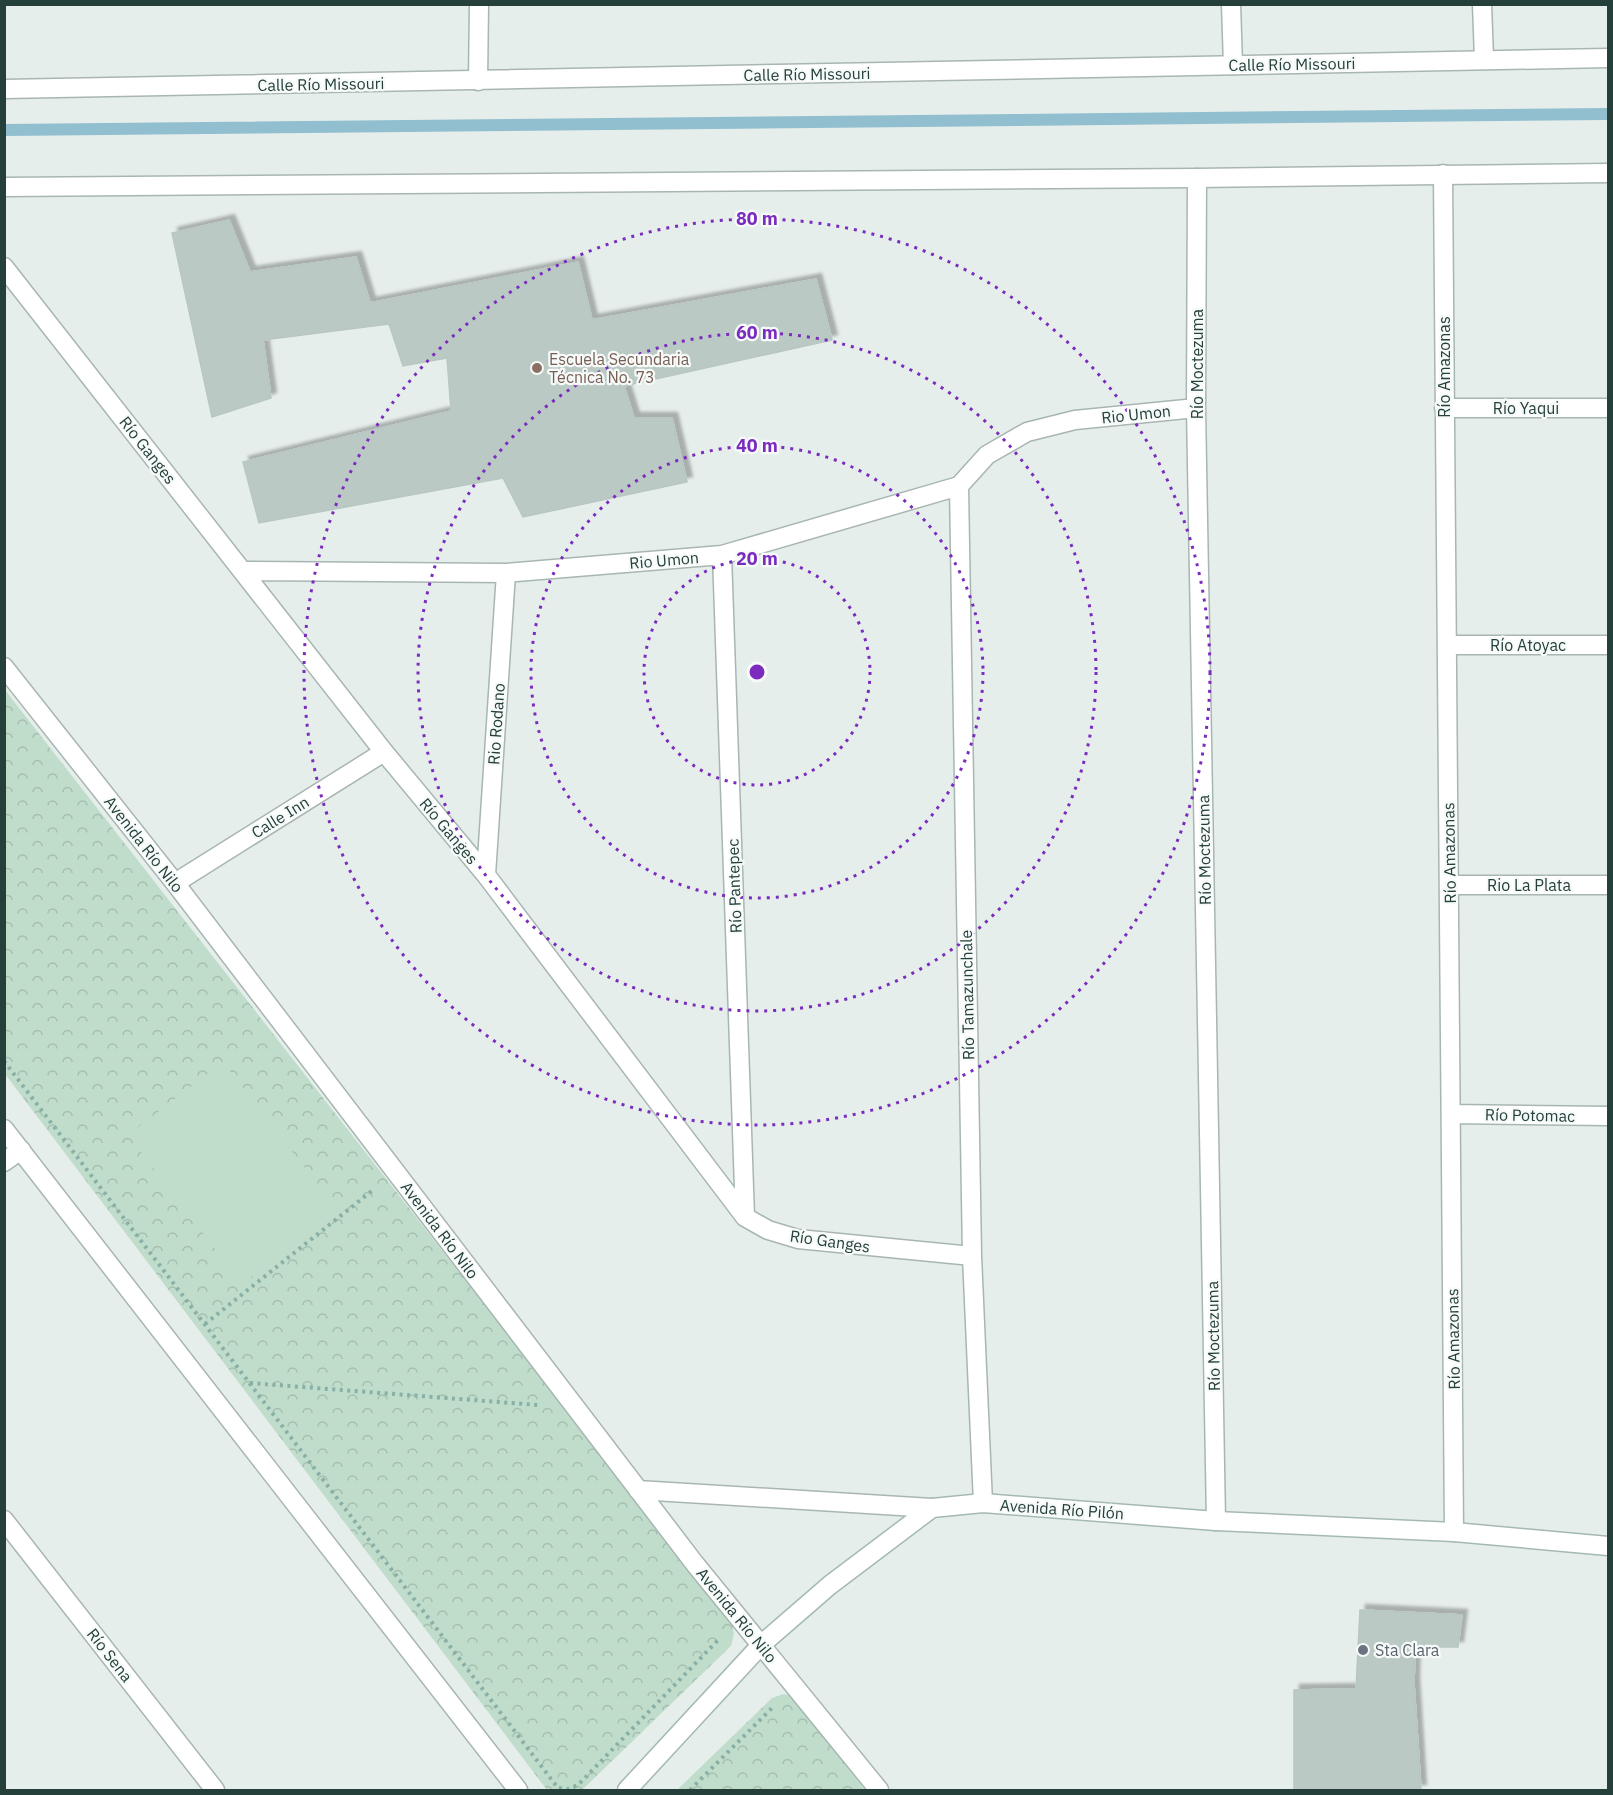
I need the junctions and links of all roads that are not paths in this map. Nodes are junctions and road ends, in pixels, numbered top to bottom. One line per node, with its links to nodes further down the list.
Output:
1 (479, 4): 7 (street)
2 (1231, 4): 6 (street)
3 (1482, 4): 5 (street)
4 (1608, 58): 5 (street, Calle Río Missouri)
5 (1484, 59): 6 (street, Calle Río Missouri)
6 (1233, 65): 7 (street, Calle Río Missouri)
7 (478, 81): 8 (street, Calle Río Missouri)
8 (4, 89)
9 (1608, 173): 10 (street)
10 (1443, 174): 11 (street); 15 (street, Río Amazonas)
11 (1197, 178): 12 (street); 14 (street, Río Moctezuma)
12 (4, 187)
13 (4, 267): 19 (street, Río Ganges)
14 (1197, 408): 17 (street, Rio Umon); 40 (street, Río Moctezuma)
15 (1444, 408): 16 (street, Río Yaqui); 21 (street, Río Amazonas)
16 (1608, 408)
17 (959, 486): 18 (street, Rio Umon); 35 (street, Río Tamazunchale)
18 (722, 555): 20 (street, Rio Umon); 34 (street, Río Pantepec)
19 (244, 572): 20 (street, Rio Umon); 24 (street, Río Ganges)
20 (506, 573): 25 (street, Rio Rodano)
21 (1447, 645): 22 (street, Río Atoyac); 27 (street, Río Amazonas)
22 (1608, 645)
23 (4, 667): 26 (street, Avenida Río Nilo)
24 (384, 752): 25 (street, Río Ganges); 26 (street, Calle Inn)
25 (486, 875): 34 (street, Río Ganges)
26 (175, 883): 36 (street, Avenida Río Nilo)
27 (1449, 885): 28 (street, Rio La Plata); 29 (street, Río Amazonas)
28 (1608, 885)
29 (1451, 1114): 30 (street, Río Potomac); 41 (street, Río Amazonas)
30 (1608, 1116)
31 (4, 1129): 32 (street)
32 (21, 1150): 33 (street); 45 (street)
33 (4, 1162)
34 (745, 1218): 35 (street, Río Ganges)
35 (972, 1256): 37 (street, Río Tamazunchale)
36 (638, 1490): 38 (street, Avenida Río Pilón); 43 (street, Avenida Río Nilo)
37 (983, 1503): 38 (street, Avenida Río Pilón); 40 (street, Avenida Río Pilón)
38 (932, 1508): 43 (street)
39 (4, 1520): 44 (street, Río Sena)
40 (1216, 1521): 41 (street, Avenida Río Pilón)
41 (1455, 1532): 42 (street, Avenida Río Pilón)
42 (1608, 1546)
43 (762, 1644): 46 (street); 47 (street, Avenida Río Nilo)
44 (214, 1791)
45 (518, 1791)
46 (627, 1791)
47 (879, 1791)

